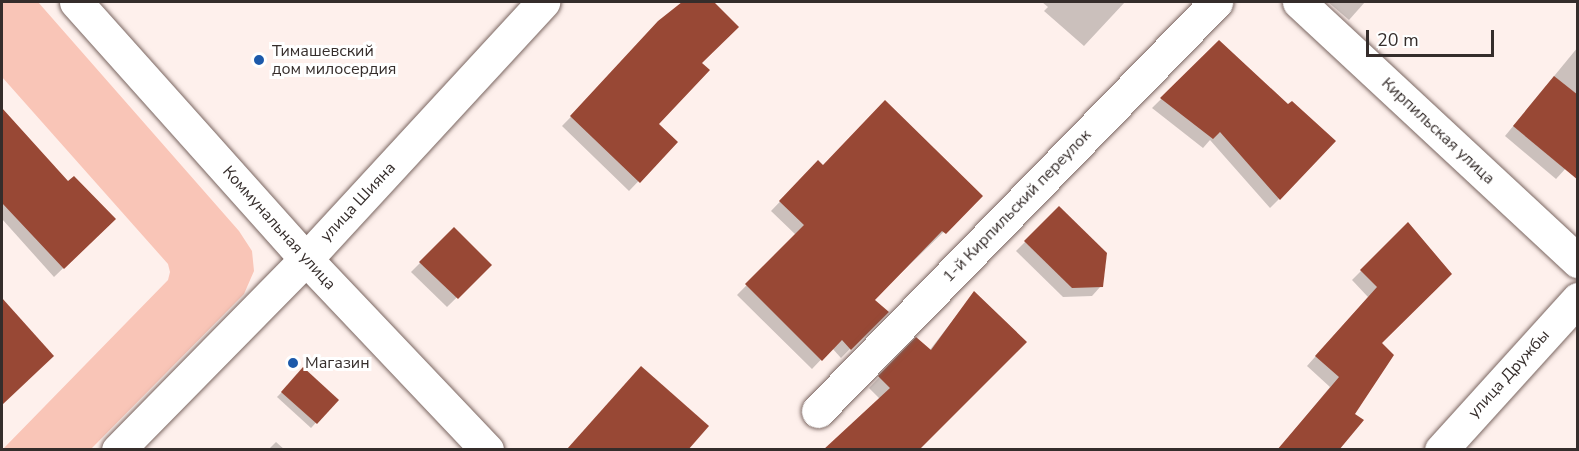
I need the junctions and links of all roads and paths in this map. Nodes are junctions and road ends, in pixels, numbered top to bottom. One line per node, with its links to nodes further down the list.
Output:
1 (76, 2): 5 (street, Коммунальная улица)
2 (543, 2): 5 (street, улица Шияна)
3 (1216, 2): 8 (street, 1-й Кирпильский переулок)
4 (1299, 2): 6 (street, Кирпильская улица)
5 (306, 259): 9 (street, улица Шияна); 10 (street, Коммунальная улица)
6 (1578, 261)
7 (1578, 299): 11 (street, улица Дружбы)
8 (818, 411)
9 (118, 450)
10 (487, 450)
11 (1441, 450)

